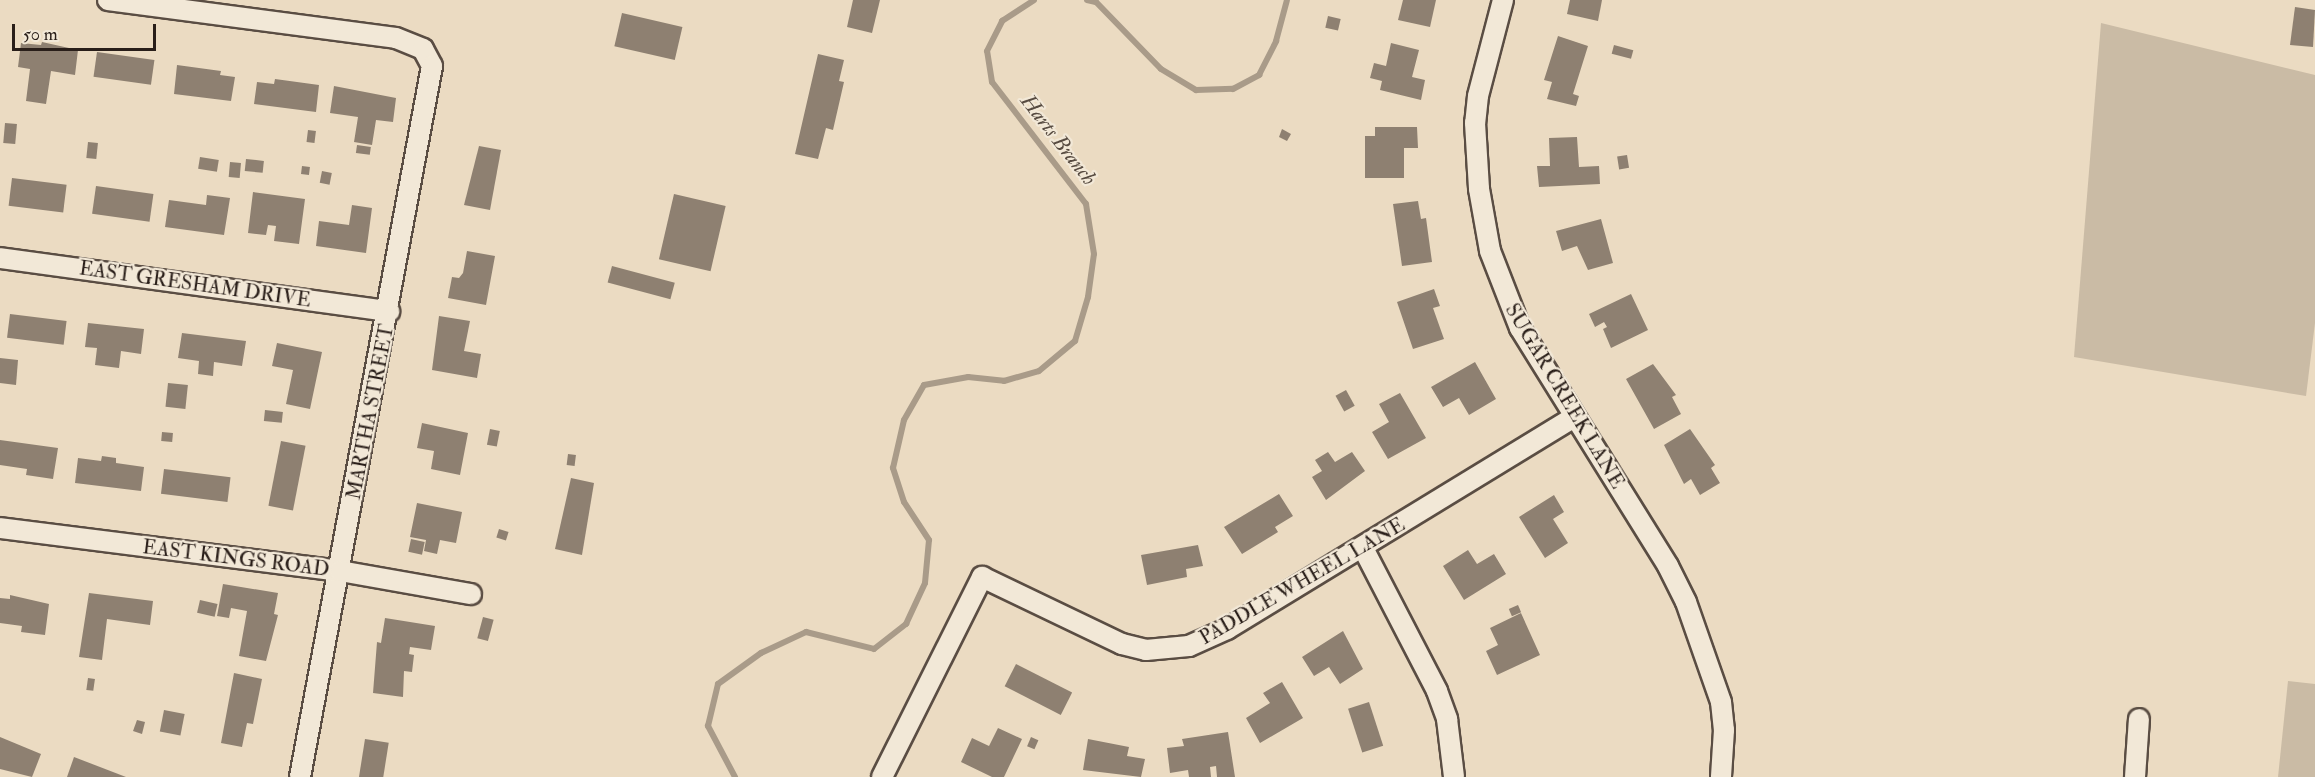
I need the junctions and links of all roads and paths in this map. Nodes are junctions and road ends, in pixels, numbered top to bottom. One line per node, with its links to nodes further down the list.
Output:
1 (108, 0): 4 (street, MARTHA STREET)
2 (1503, 0): 5 (street, SUGAR CREEK LANE)
3 (0, 258): 4 (street, EAST GRESHAM DRIVE)
4 (389, 310): 8 (street, MARTHA STREET)
5 (1574, 417): 7 (street, PADDLE WHEEL LANE); 14 (street, SUGAR CREEK LANE)
6 (0, 528): 8 (street, EAST KINGS ROAD)
7 (1363, 548): 12 (street, PADDLE WHEEL LANE); 13 (street)
8 (340, 571): 9 (street, EAST KINGS ROAD); 11 (street, MARTHA STREET)
9 (471, 594)
10 (2139, 718): 15 (street)
11 (300, 777)
12 (882, 777)
13 (1454, 777)
14 (1721, 777)
15 (2135, 777)

